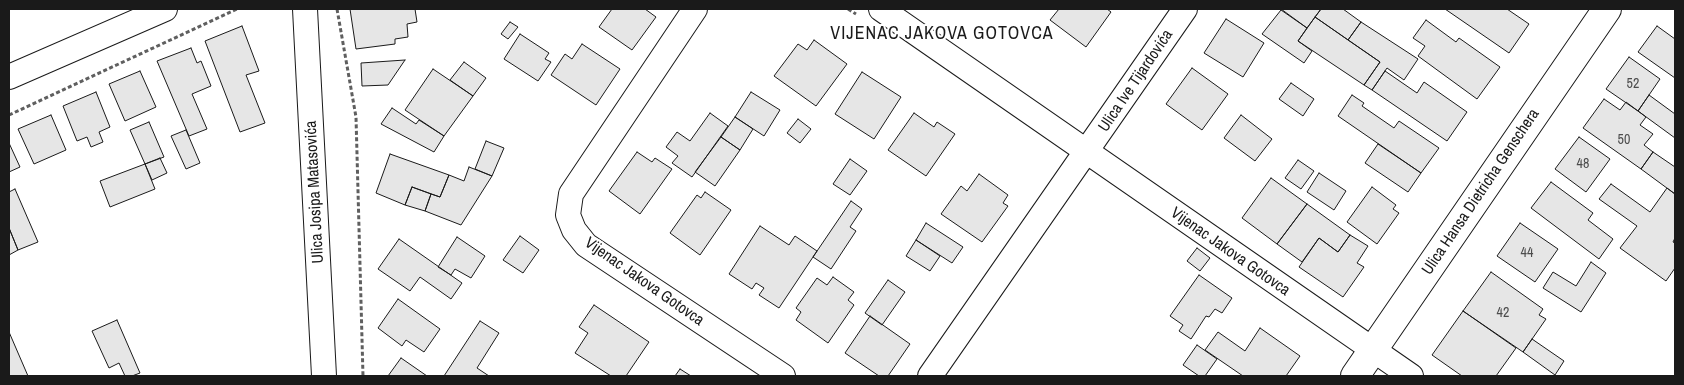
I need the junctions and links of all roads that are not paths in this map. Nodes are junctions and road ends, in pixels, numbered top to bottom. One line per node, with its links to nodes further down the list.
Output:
1 (165, 9): 7 (street)
2 (306, 9): 10 (street, Ulica Josipa Matasovića)
3 (695, 9): 11 (street, Vijenac Jakova Gotovca)
4 (881, 9): 8 (street, Vijenac Jakova Gotovca)
5 (1186, 9): 8 (street, Ulica Ive Tijardovića)
6 (1607, 9): 9 (main road, Ulica Hansa Dietricha Genschera)
7 (9, 77)
8 (1087, 153): 9 (street, Vijenac Jakova Gotovca); 12 (street)
9 (1373, 350): 13 (main road, Ulica Hansa Dietricha Genschera); 14 (street, Vijenac Jakova Gotovca)
10 (324, 376)
11 (783, 376)
12 (930, 376)
13 (1355, 376)
14 (1411, 376)

